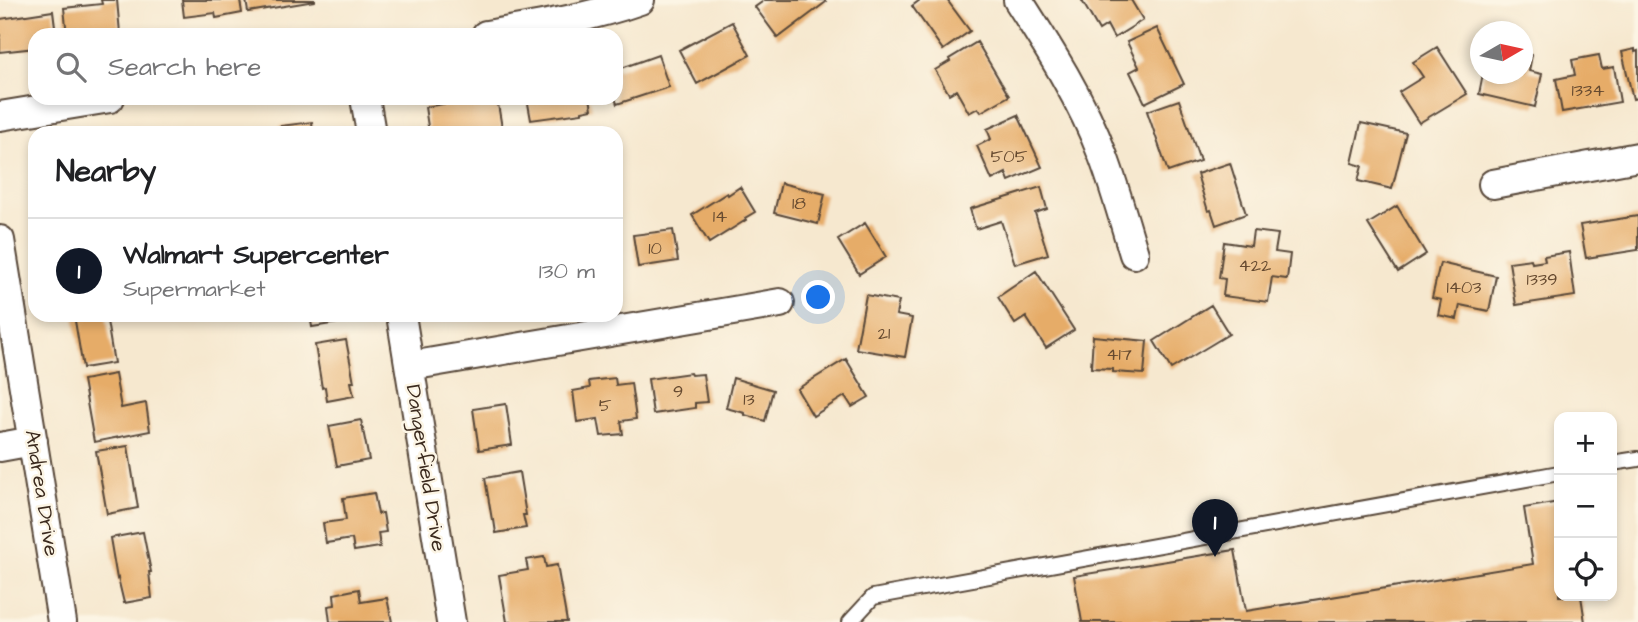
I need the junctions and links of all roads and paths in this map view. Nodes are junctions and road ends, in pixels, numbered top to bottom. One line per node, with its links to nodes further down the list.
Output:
1 (640, 0): 3 (street)
2 (1018, 0): 11 (street)
3 (527, 28)
4 (69, 105): 6 (street)
5 (366, 105): 7 (street)
6 (0, 117)
7 (370, 126)
8 (1638, 157): 9 (street)
9 (1493, 184)
10 (0, 240): 15 (street, Andrea Drive)
11 (1135, 254)
12 (780, 303): 14 (street)
13 (402, 322): 14 (street, Dangerfield Drive)
14 (410, 366): 21 (street, Dangerfield Drive)
15 (33, 441): 16 (street); 20 (street, Andrea Drive)
16 (0, 447)
17 (1638, 458): 18 (lane)
18 (1617, 462)
19 (1554, 474): 22 (lane)
20 (62, 622)
21 (451, 622)
22 (850, 622)

